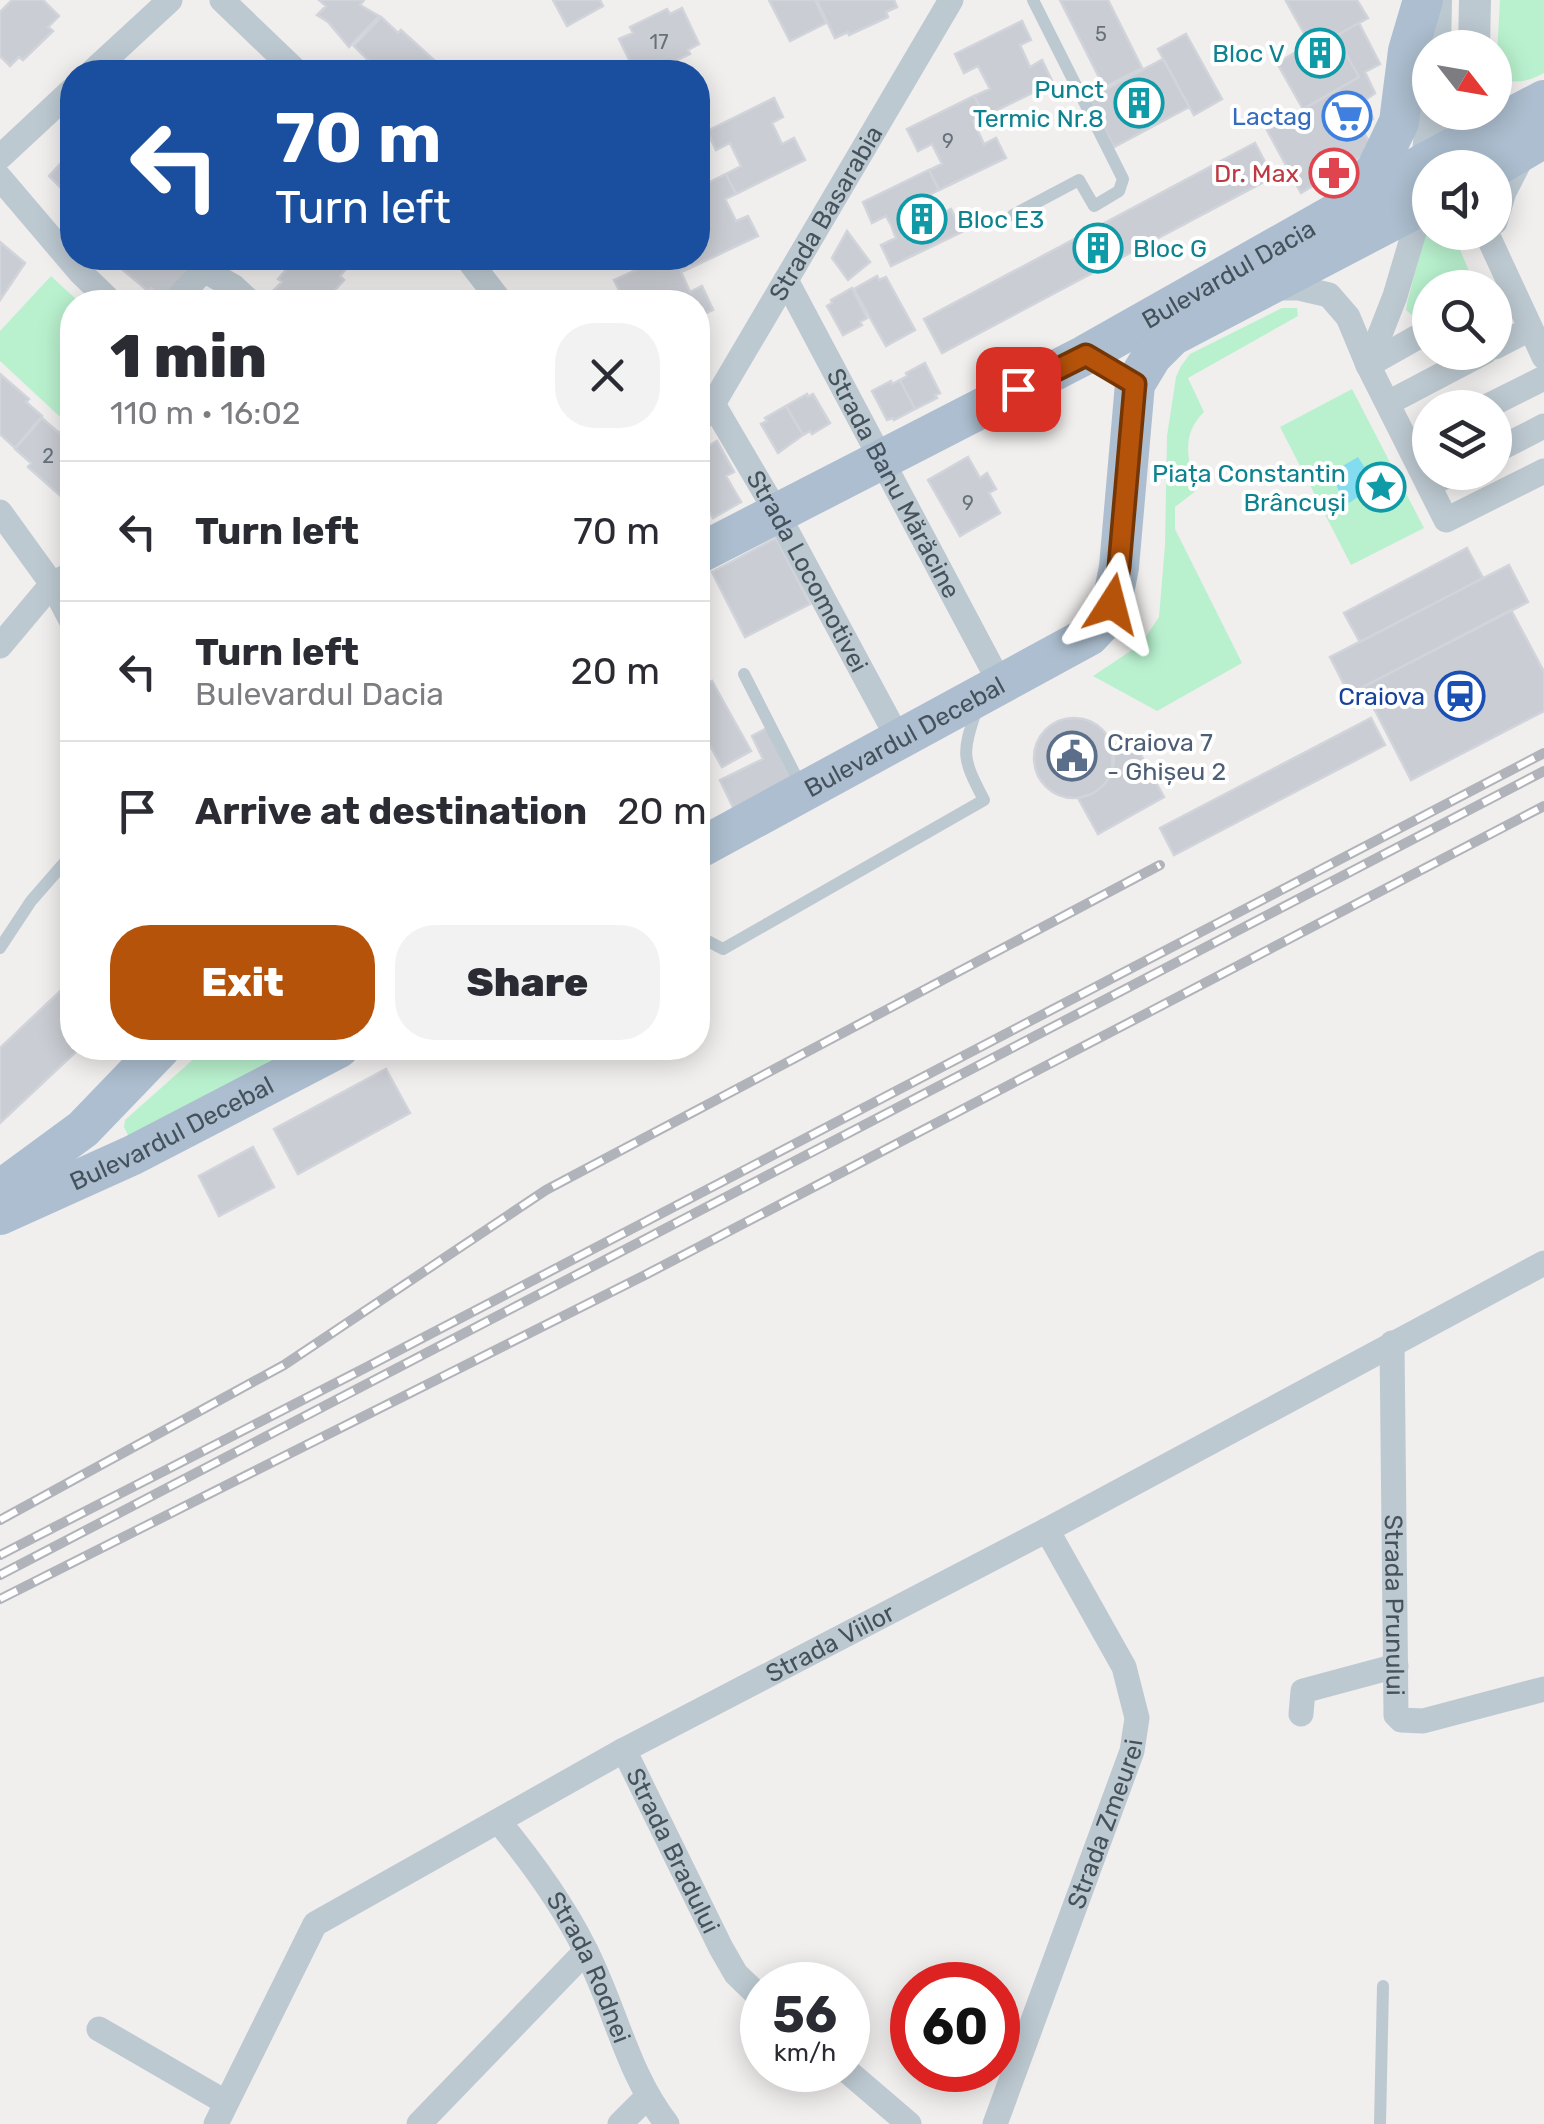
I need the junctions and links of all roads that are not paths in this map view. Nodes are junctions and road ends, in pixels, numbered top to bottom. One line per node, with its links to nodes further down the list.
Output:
1 (170, 0): 10 (street)
2 (222, 0): 11 (street)
3 (951, 0): 27 (street, Strada Basarabia)
4 (1032, 0): 19 (lane)
5 (1422, 0): 20 (main road)
6 (1436, 0): 8 (street)
7 (1475, 0): 9 (street)
8 (1435, 30)
9 (1474, 30)
10 (105, 60)
11 (284, 60)
12 (1544, 100): 14 (main road, Bulevardul Dacia)
13 (60, 101): 15 (street)
14 (1496, 145)
15 (0, 157)
16 (1412, 170): 20 (main road, Bulevardul Dacia)
17 (0, 178): 22 (street)
18 (1412, 210): 28 (main road, Bulevardul Dacia)
19 (1014, 216)
20 (1332, 216): 37 (main road, Bulevardul Dacia)
21 (1412, 246): 39 (street)
22 (60, 248)
23 (78, 270): 29 (street)
24 (204, 270): 31 (street)
25 (204, 270): 30 (street)
26 (476, 270): 32 (street)
27 (786, 280): 45 (street, Strada Basarabia); 50 (street, Strada Banu Mărăcine)
28 (1263, 288): 39 (street); 42 (main road, Bulevardul Dacia)
29 (99, 290)
30 (185, 290)
31 (237, 290)
32 (492, 290)
33 (1512, 304): 34 (street)
34 (1530, 329): 35 (street); 38 (street)
35 (1512, 339)
36 (1412, 340): 39 (street)
37 (1086, 355): 42 (main road); 50 (main road, Bulevardul Dacia)
38 (1544, 357)
39 (1368, 365): 44 (street)
40 (1451, 370): 44 (street)
41 (1544, 378): 43 (street)
42 (1135, 384): 62 (main road, Bulevardul Decebal)
43 (1512, 394)
44 (1388, 404): 48 (street)
45 (710, 405)
46 (710, 420): 56 (street, Strada Locomotivei)
47 (1544, 426): 49 (street)
48 (1412, 432)
49 (1512, 443)
50 (882, 459): 56 (main road, Bulevardul Dacia); 62 (street, Strada Banu Mărăcine)
51 (1544, 470): 52 (street)
52 (1512, 486)
53 (1431, 490): 54 (street)
54 (1505, 490)
55 (0, 512): 58 (street)
56 (777, 513): 57 (main road, Bulevardul Dacia); 63 (street, Strada Locomotivei)
57 (710, 548)
58 (60, 577)
59 (60, 581): 60 (street)
60 (0, 646)
61 (744, 674): 64 (lane)
62 (991, 691): 63 (main road, Bulevardul Decebal); 67 (lane)
63 (898, 740): 64 (main road, Bulevardul Decebal)
64 (804, 791): 65 (main road, Bulevardul Decebal)
65 (710, 842)
66 (60, 868): 68 (lane)
67 (710, 943)
68 (0, 948)
69 (149, 1060): 71 (main road, Bulevardul Decebal)
70 (289, 1060): 72 (main road, Bulevardul Decebal)
71 (0, 1190)
72 (0, 1215)
73 (1544, 1264): 74 (street, Strada Viilor)
74 (1392, 1343): 75 (street, Strada Viilor); 76 (street, Strada Prunului)
75 (1047, 1530): 79 (street, Strada Viilor); 92 (street, Strada Zmeurei)
76 (1396, 1666): 77 (street, Strada Prunului); 78 (street)
77 (1544, 1689)
78 (1301, 1714)
79 (624, 1750): 80 (street, Strada Viilor); 82 (street, Strada Bradului)
80 (498, 1822): 81 (street, Strada Rodnei); 87 (street, Strada Viilor)
81 (586, 1951): 86 (street, Strada Rodnei); 88 (street)
82 (740, 1978)
83 (1383, 1986): 93 (lane)
84 (98, 2029): 87 (street)
85 (870, 2090): 91 (street)
86 (646, 2098): 89 (street); 90 (street, Strada Rodnei)
87 (220, 2113)
88 (419, 2124)
89 (620, 2124)
90 (667, 2124)
91 (910, 2124)
92 (995, 2124)
93 (1380, 2124)

